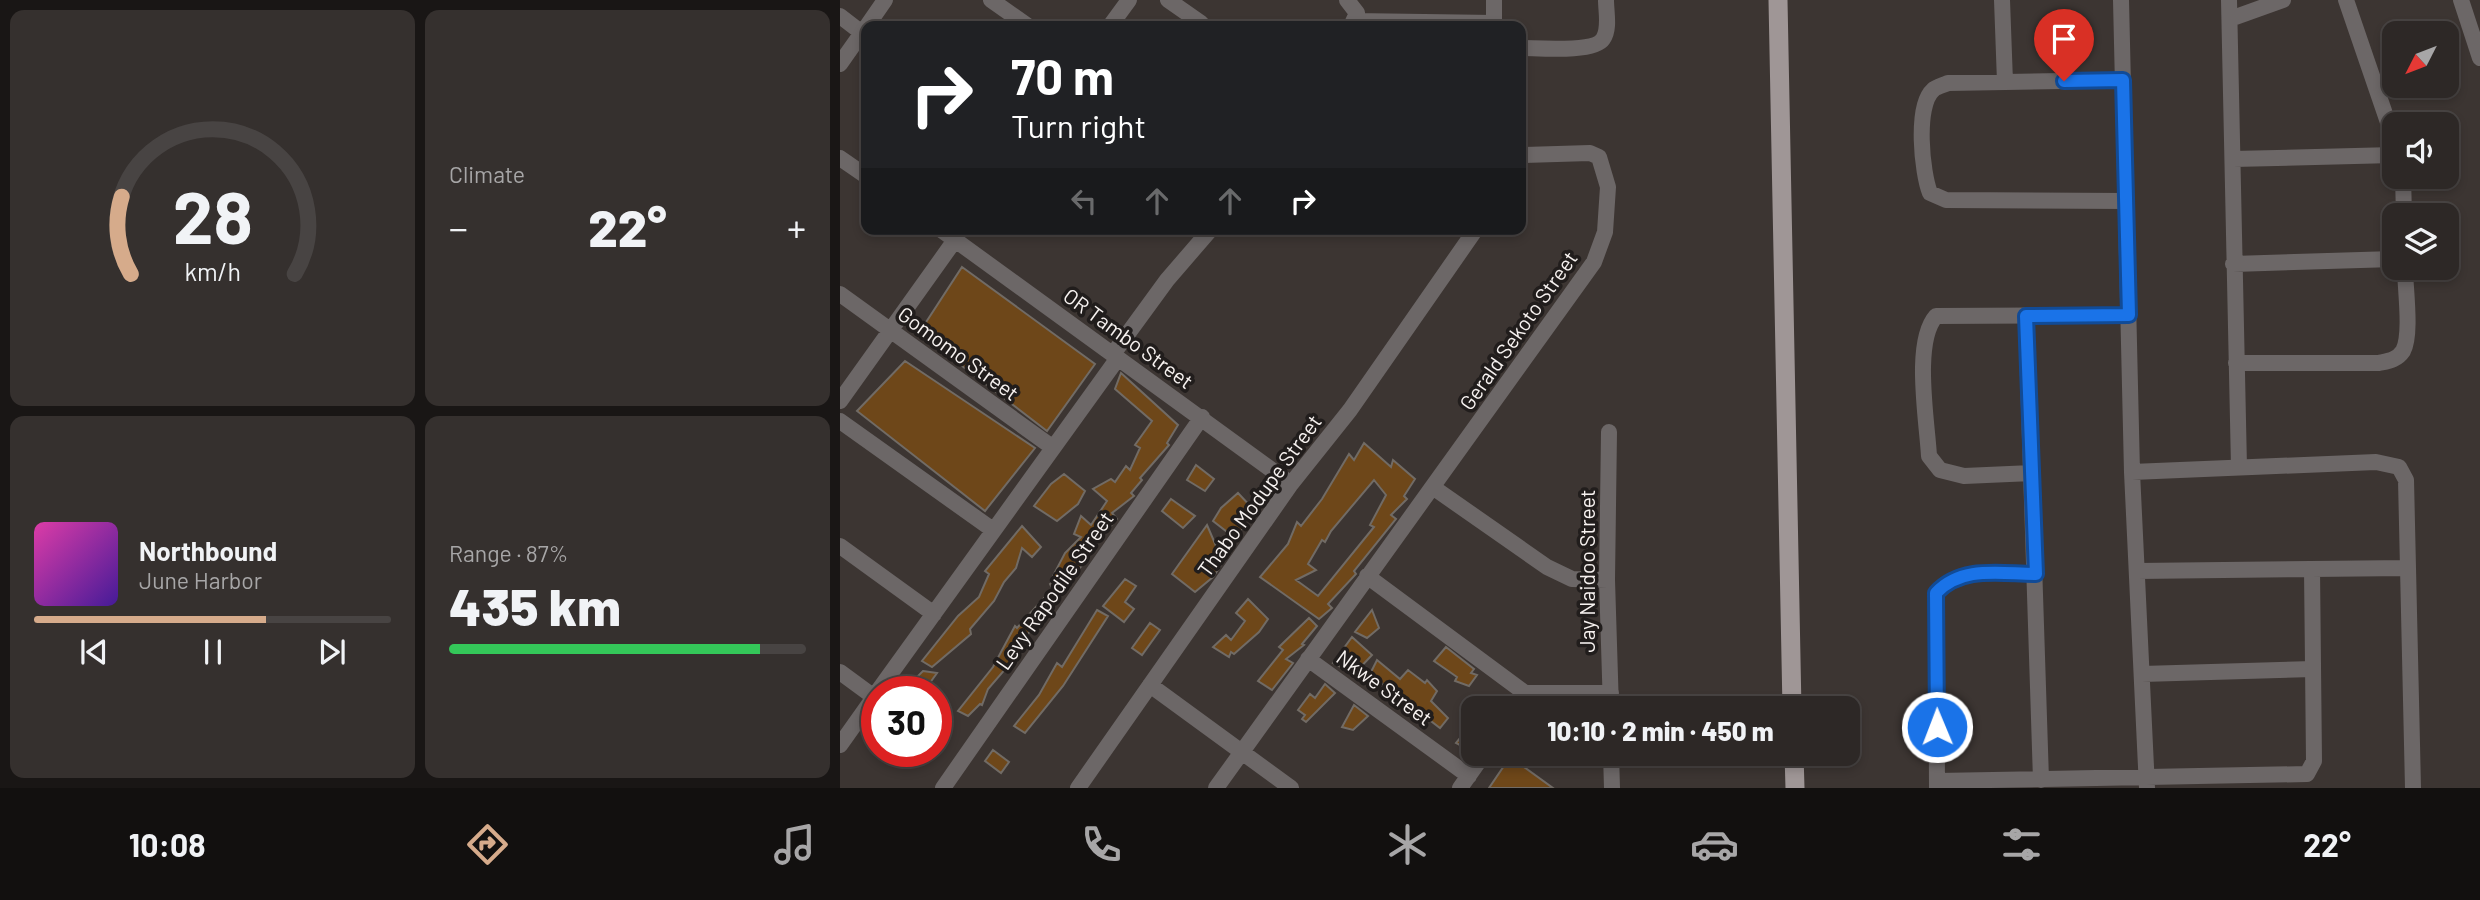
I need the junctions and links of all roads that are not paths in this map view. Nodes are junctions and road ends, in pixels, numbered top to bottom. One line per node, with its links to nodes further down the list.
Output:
1 (885, 0): 17 (street)
2 (991, 0): 18 (street)
3 (1129, 0): 19 (street)
4 (1168, 0): 20 (street)
5 (1347, 0): 21 (street)
6 (1494, 0): 22 (street)
7 (1606, 0): 25 (street)
8 (1778, 0): 80 (main road)
9 (2003, 0): 29 (street)
10 (2121, 0): 28 (street)
11 (2229, 0): 16 (street)
12 (2283, 0): 16 (street)
13 (2346, 0): 30 (street)
14 (2461, 0): 26 (street)
15 (840, 16): 23 (street)
16 (2230, 19): 34 (street)
17 (871, 21)
18 (1021, 21)
19 (1114, 21)
20 (1198, 21)
21 (1353, 21)
22 (1494, 21)
23 (861, 27)
24 (861, 35): 27 (street)
25 (1526, 48)
26 (2480, 58)
27 (840, 64)
28 (2123, 80): 29 (street); 36 (street)
29 (2005, 82): 36 (street)
30 (2384, 112)
31 (1526, 155): 59 (street, Gerald Sekoto Street)
32 (2382, 155): 34 (street)
33 (840, 158): 35 (street)
34 (2233, 159): 42 (street)
35 (861, 173)
36 (2126, 201): 45 (street)
37 (948, 235): 40 (street, OR Tambo Street)
38 (1206, 235): 48 (street)
39 (1472, 235): 58 (street, Thabo Modupe Street)
40 (955, 240): 47 (street); 48 (street, OR Tambo Street)
41 (2382, 259): 42 (street)
42 (2234, 264): 49 (street)
43 (2405, 280): 49 (street)
44 (840, 294): 47 (street, Gomomo Street)
45 (2129, 315): 46 (street); 56 (street)
46 (2026, 316): 57 (street); 57 (street)
47 (890, 332): 50 (street); 54 (street, Gomomo Street)
48 (1115, 356): 51 (street, OR Tambo Street); 54 (street)
49 (2236, 363): 55 (street)
50 (840, 401)
51 (1202, 417): 58 (street, OR Tambo Street); 91 (street, Levy Rapodile Street)
52 (840, 421): 60 (street)
53 (1609, 432): 67 (street, Jay Naidoo Street)
54 (1052, 447): 60 (street)
55 (2239, 467): 56 (street); 62 (street)
56 (2132, 472): 64 (street)
57 (2032, 473): 65 (street)
58 (1291, 484): 75 (street, Thabo Modupe Street)
59 (1434, 488): 66 (street, Gerald Sekoto Street); 67 (street)
60 (993, 530): 68 (street)
61 (840, 546): 68 (street)
62 (2408, 568): 63 (street); 97 (street)
63 (2312, 569): 64 (street); 70 (street)
64 (2137, 571): 72 (street)
65 (2036, 574): 87 (street); 90 (street)
66 (1367, 576): 69 (street, Gerald Sekoto Street); 76 (street)
67 (1607, 580): 79 (street, Jay Naidoo Street)
68 (934, 614): 73 (street)
69 (1308, 659): 83 (street, Gerald Sekoto Street); 88 (street, Nkwe Street)
70 (2313, 669): 72 (street); 89 (street)
71 (840, 672): 74 (street)
72 (2142, 674): 89 (street)
73 (890, 676)
74 (861, 684)
75 (1150, 685): 83 (street); 92 (street, Thabo Modupe Street)
76 (1525, 693): 77 (street); 78 (street)
77 (1523, 696)
78 (1557, 696)
79 (1611, 696)
80 (1793, 696)
81 (861, 716): 82 (street)
82 (840, 745)
83 (1242, 752): 93 (street, Gerald Sekoto Street); 94 (street)
84 (1476, 766): 88 (street)
85 (1611, 766): 95 (street)
86 (1794, 766): 96 (main road)
87 (2041, 780): 89 (street); 90 (street)
88 (1465, 782)
89 (2147, 783)
90 (1937, 785)
91 (943, 788)
92 (1078, 788)
93 (1216, 788)
94 (1291, 788)
95 (1612, 788)
96 (1795, 788)
97 (2413, 788)

